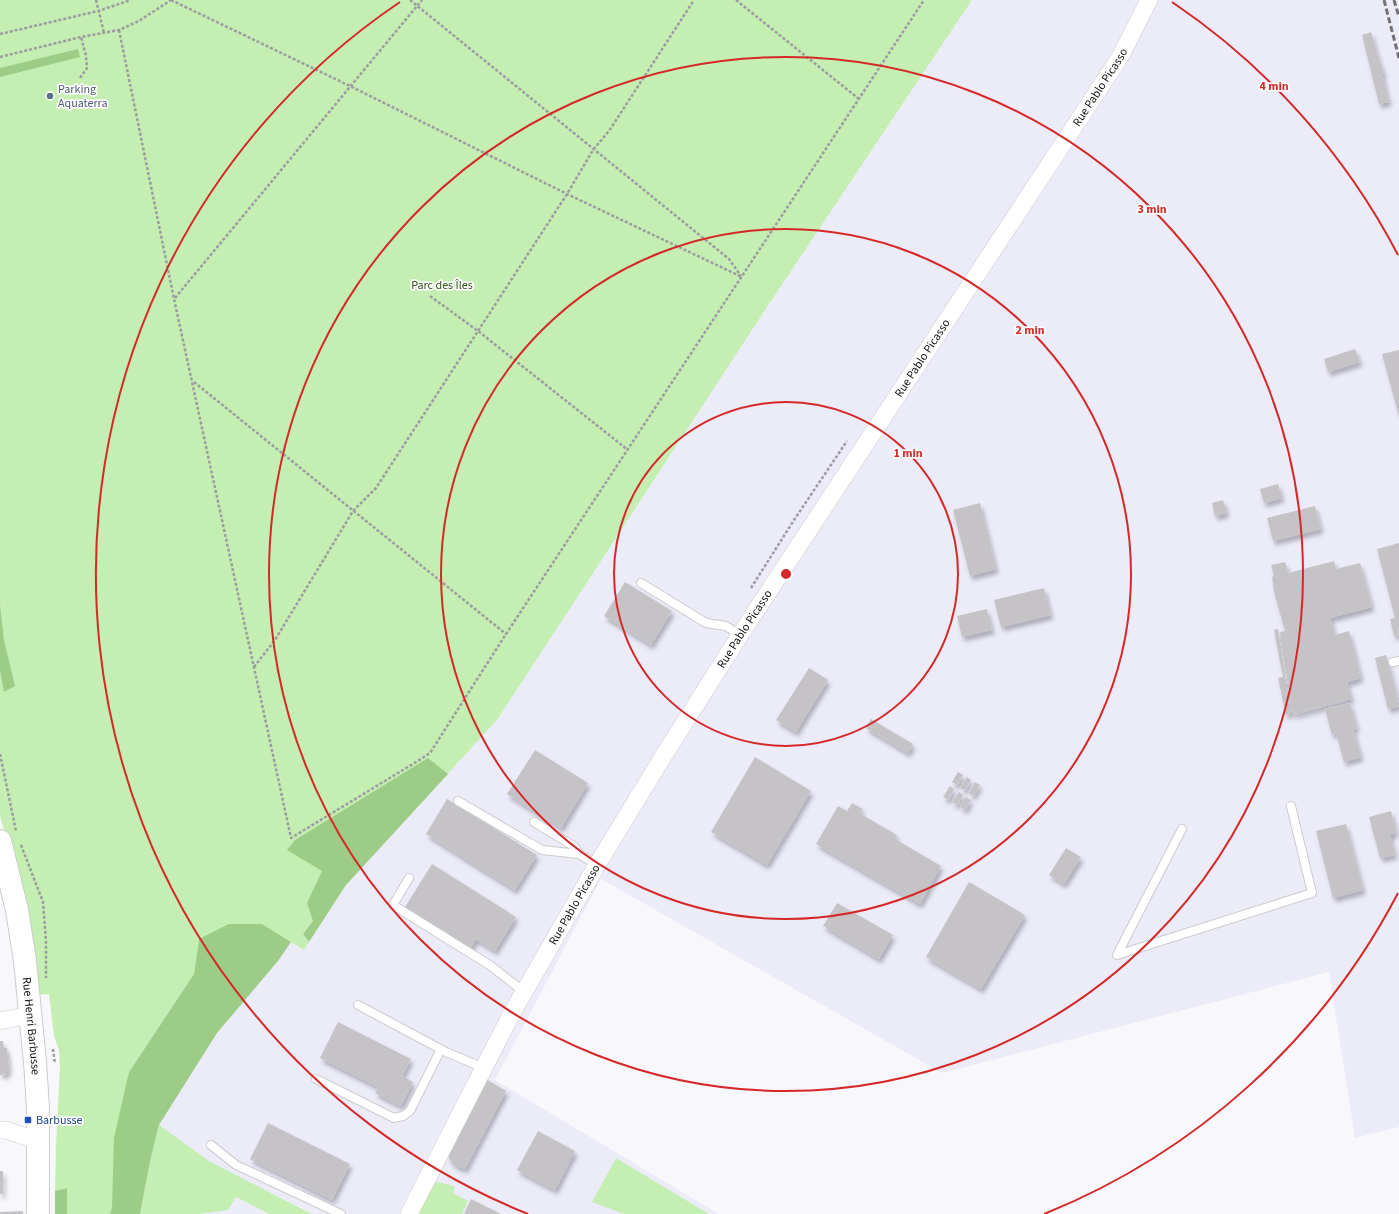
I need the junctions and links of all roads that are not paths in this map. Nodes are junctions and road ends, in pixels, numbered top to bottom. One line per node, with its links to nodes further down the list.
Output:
1 (1149, 0): 3 (street, Rue Pablo Picasso)
2 (641, 583): 3 (lane)
3 (740, 635): 10 (street, Rue Pablo Picasso)
4 (458, 800): 9 (lane)
5 (1291, 806): 7 (lane)
6 (534, 822): 9 (lane)
7 (1182, 829)
8 (0, 841): 14 (street, Rue Henri Barbusse)
9 (579, 854): 10 (lane)
10 (597, 865): 12 (street, Rue Pablo Picasso)
11 (409, 878): 12 (lane)
12 (524, 992): 17 (street, Rue Pablo Picasso)
13 (358, 1005): 16 (lane)
14 (30, 1015): 15 (street); 20 (street, Rue Henri Barbusse)
15 (0, 1021)
16 (441, 1049): 17 (lane); 18 (lane)
17 (484, 1068): 24 (street, Rue Pablo Picasso)
18 (316, 1080)
19 (0, 1130): 20 (street)
20 (38, 1141): 22 (street, Rue Henri Barbusse)
21 (211, 1145): 23 (lane)
22 (38, 1214)
23 (341, 1214)
24 (409, 1214)

